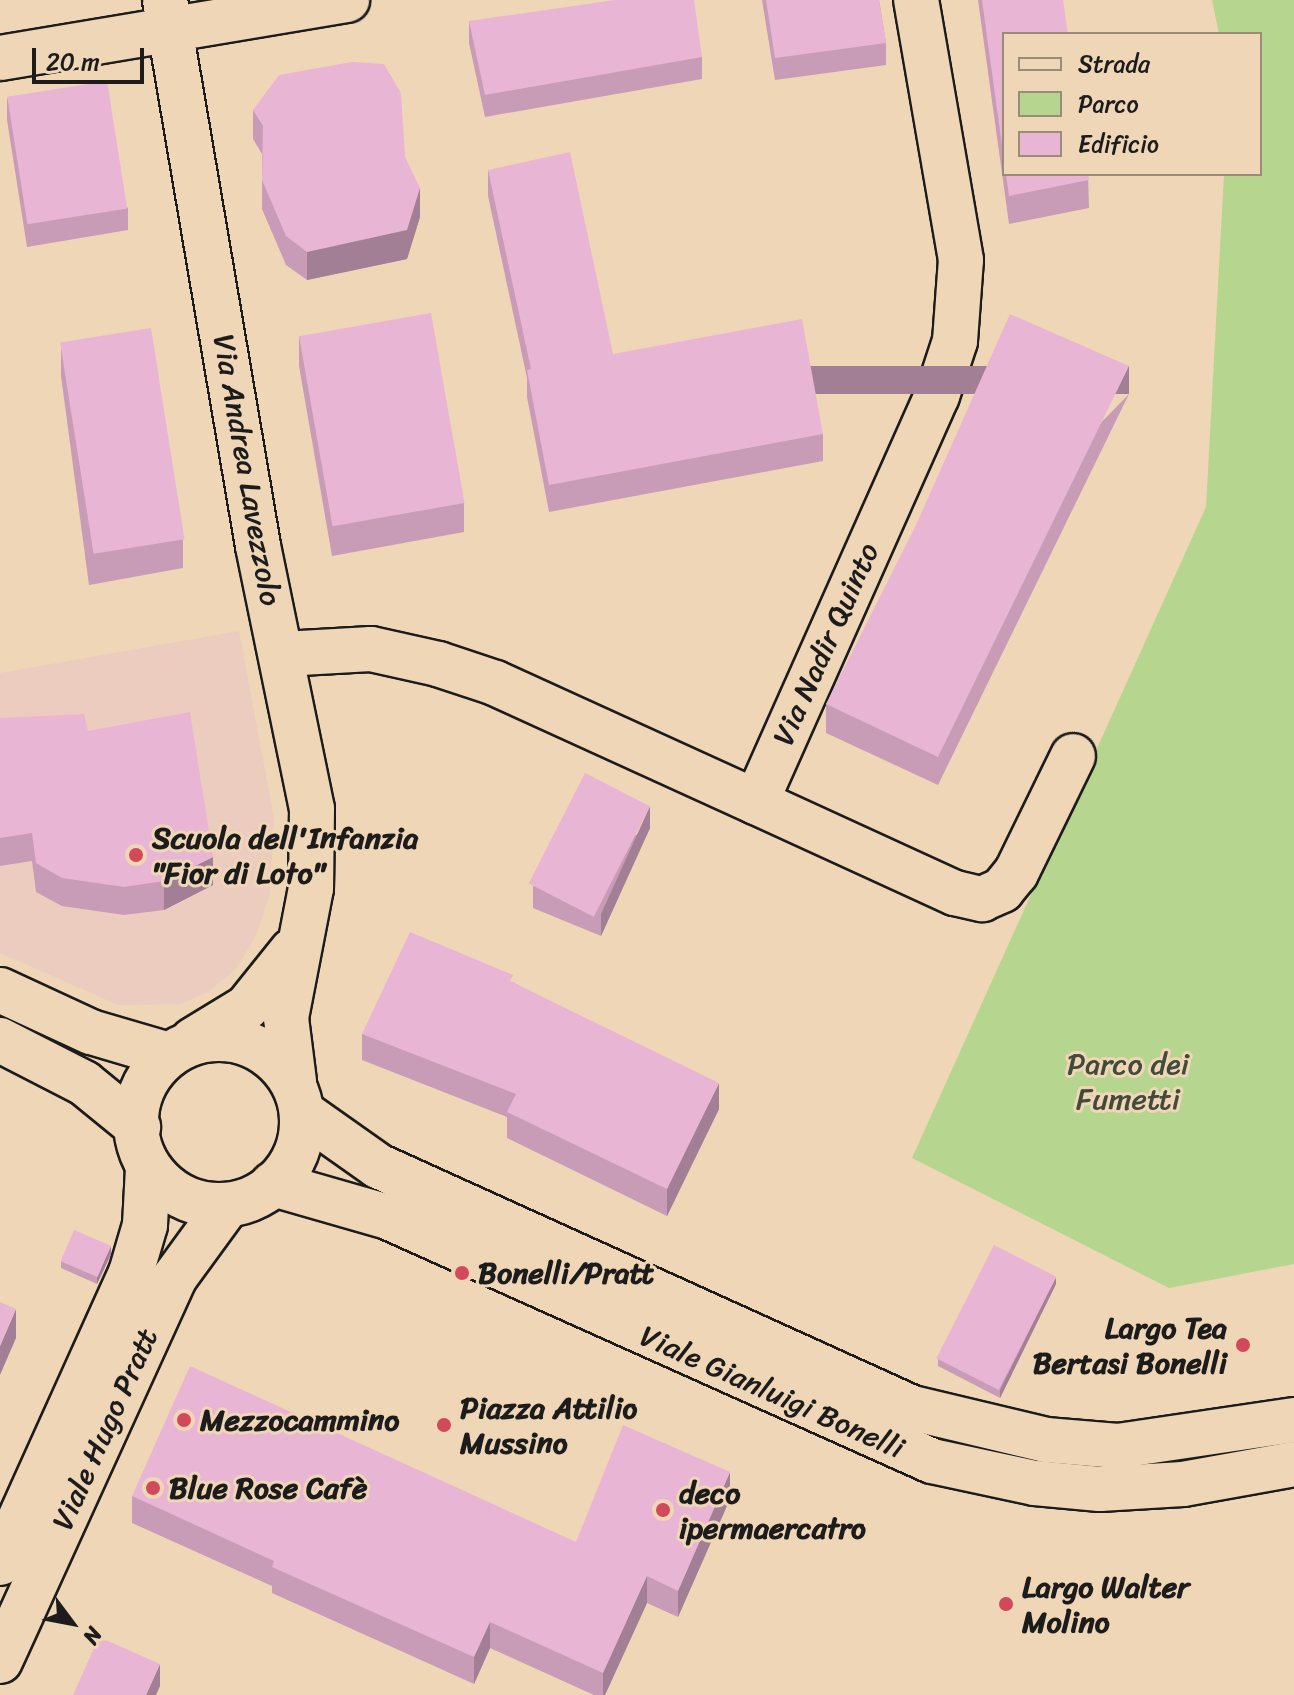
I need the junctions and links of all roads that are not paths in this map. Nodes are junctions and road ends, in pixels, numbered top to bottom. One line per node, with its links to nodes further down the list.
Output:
1 (347, 0): 3 (street)
2 (916, 0): 7 (street, Via Nadir Quinto)
3 (167, 14): 4 (street); 5 (street, Via Andrea Lavezzolo)
4 (0, 58)
5 (283, 654): 7 (street); 8 (street, Via Andrea Lavezzolo)
6 (1073, 756): 7 (street)
7 (756, 802)
8 (300, 939): 11 (street); 12 (street, Via Andrea Lavezzolo)
9 (0, 990): 11 (street)
10 (0, 1040): 13 (street)
11 (180, 1048): 12 (street); 13 (street)
12 (298, 1097): 14 (street); 16 (street, Viale Gianluigi Bonelli)
13 (143, 1147): 15 (street); 18 (street, Viale Hugo Pratt)
14 (273, 1184): 15 (street); 17 (street, Viale Gianluigi Bonelli)
15 (226, 1207): 19 (street, Viale Hugo Pratt)
16 (1294, 1420)
17 (1294, 1464)
18 (4, 1543)
19 (0, 1661)

